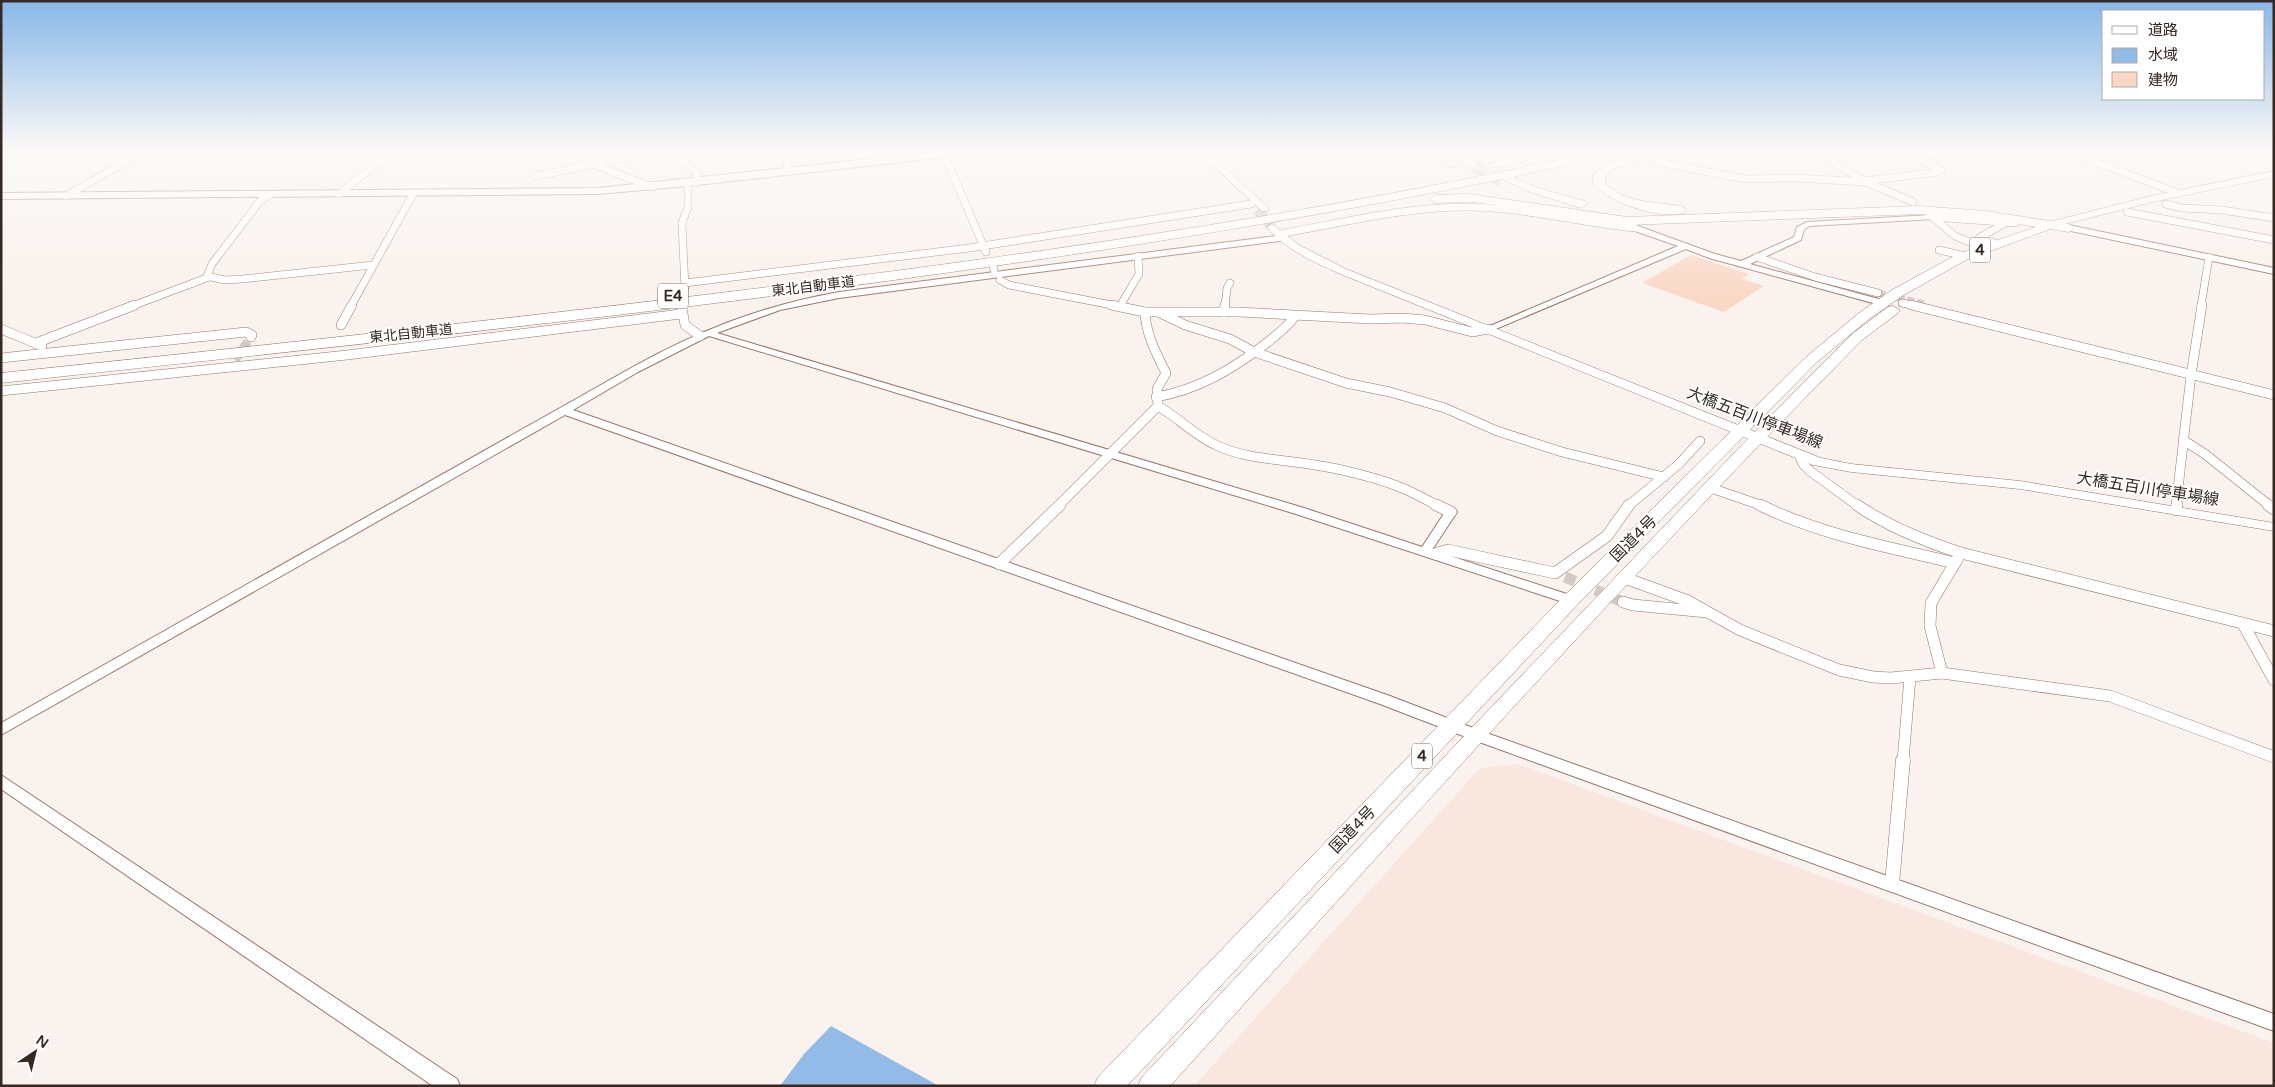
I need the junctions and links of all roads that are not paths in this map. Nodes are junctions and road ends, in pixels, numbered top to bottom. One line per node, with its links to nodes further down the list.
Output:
1 (260, 201): 45 (street)
2 (408, 201): 43 (street)
3 (689, 201): 36 (street)
4 (964, 201): 36 (street)
5 (1251, 201): 19 (main road)
6 (1253, 201): 19 (main road)
7 (1338, 201): 68 (highway, 東北自動車道 / E4)
8 (1373, 201): 30 (highway, 東北自動車道 / E4)
9 (1408, 201): 30 (highway)
10 (1489, 201): 24 (highway)
11 (1554, 201): 24 (highway)
12 (1565, 201): 20 (highway)
13 (1630, 201): 20 (highway)
14 (1910, 201): 17 (street)
15 (2143, 201): 27 (highway, 国道4号 / 4)
16 (2182, 201): 18 (highway, 国道4号 / 4)
17 (1913, 202)
18 (2166, 204): 21 (highway, 国道4号 / 4); 23 (street)
19 (1258, 208): 36 (street)
20 (1706, 210): 27 (highway)
21 (2126, 212): 29 (highway, 国道4号 / 4); 32 (street)
22 (1930, 215): 25 (street); 35 (street); 41 (street)
23 (2274, 218)
24 (1666, 220): 27 (highway)
25 (2007, 222): 26 (street); 33 (street)
26 (2016, 223)
27 (2053, 224): 29 (highway); 33 (highway, 国道4号 / 4)
28 (1635, 228): 31 (street); 34 (street)
29 (2069, 228): 40 (street); 49 (highway, 国道4号 / 4)
30 (1201, 231): 70 (highway, 東北自動車道 / E4)
31 (1280, 231): 38 (street); 58 (main road, 大橋五百川停車場線)
32 (2274, 240)
33 (1997, 244): 35 (highway, 国道4号 / 4)
34 (1686, 246): 42 (street); 58 (street)
35 (1984, 248): 39 (highway, 国道4号 / 4)
36 (984, 249)
37 (1939, 250): 39 (street)
38 (1138, 256): 51 (street); 60 (street)
39 (1965, 256): 48 (highway, 国道4号 / 4)
40 (2209, 257): 44 (street); 69 (street)
41 (1757, 258): 42 (street); 48 (street)
42 (1743, 264): 48 (street)
43 (373, 265): 45 (street); 56 (street)
44 (2274, 271)
45 (208, 277): 62 (street)
46 (1000, 280): 51 (street)
47 (1230, 282): 53 (street)
48 (1880, 298): 75 (highway, 国道4号 / 4)
49 (1902, 304): 59 (street); 75 (highway, 国道4号 / 4)
50 (1924, 304): 59 (street)
51 (1120, 306): 52 (street)
52 (1145, 312): 54 (street); 73 (street)
53 (1224, 312): 54 (street); 55 (street)
54 (1160, 313): 63 (street)
55 (1295, 316): 58 (street); 63 (street)
56 (341, 325)
57 (1, 329): 62 (street)
58 (1488, 329): 75 (main road, 大橋五百川停車場線)
59 (2007, 329): 69 (street)
60 (704, 334): 67 (street); 74 (street); 78 (street)
61 (251, 337): 64 (street)
62 (36, 343): 64 (street)
63 (1254, 352): 73 (street); 80 (street)
64 (54, 353): 65 (street)
65 (1, 358)
66 (234, 360): 67 (street)
67 (228, 369): 71 (street)
68 (1, 370)
69 (2191, 375): 72 (street); 76 (street)
70 (1, 378)
71 (1, 391)
72 (2274, 395)
73 (1157, 401): 78 (street); 84 (street)
74 (564, 411): 88 (street); 100 (street)
75 (1750, 435): 79 (main road, 大橋五百川停車場線); 81 (highway, 国道4号 / 4); 91 (highway, 国道4号 / 4)
76 (2183, 440): 82 (street); 83 (street)
77 (1700, 441): 80 (street)
78 (1111, 454): 86 (street); 88 (street)
79 (1799, 455): 83 (main road, 大橋五百川停車場線); 87 (street)
80 (1664, 476): 86 (street)
81 (1711, 488): 89 (street); 90 (highway, 国道4号 / 4)
82 (2274, 509)
83 (2176, 510): 85 (main road, 大橋五百川停車場線)
84 (1451, 512): 86 (street)
85 (2274, 527)
86 (1430, 552): 91 (street)
87 (1961, 553): 89 (street); 94 (street)
88 (999, 564): 99 (street)
89 (1955, 564): 96 (street)
90 (1625, 578): 93 (street); 101 (highway, 国道4号 / 4)
91 (1571, 600): 99 (highway, 国道4号 / 4)
92 (1623, 602): 93 (street)
93 (1708, 612): 97 (street)
94 (2243, 624): 95 (street); 98 (street)
95 (2274, 631)
96 (1942, 673): 97 (street); 102 (street)
97 (1910, 678): 104 (street)
98 (2274, 680)
99 (1452, 725): 101 (street); 107 (highway, 国道4号 / 4)
100 (1, 730)
101 (1476, 735): 104 (street); 108 (highway, 国道4号 / 4)
102 (2274, 757)
103 (1, 781): 106 (street)
104 (1892, 884): 105 (street)
105 (2274, 1023)
106 (450, 1086)
107 (1108, 1086)
108 (1152, 1086)

